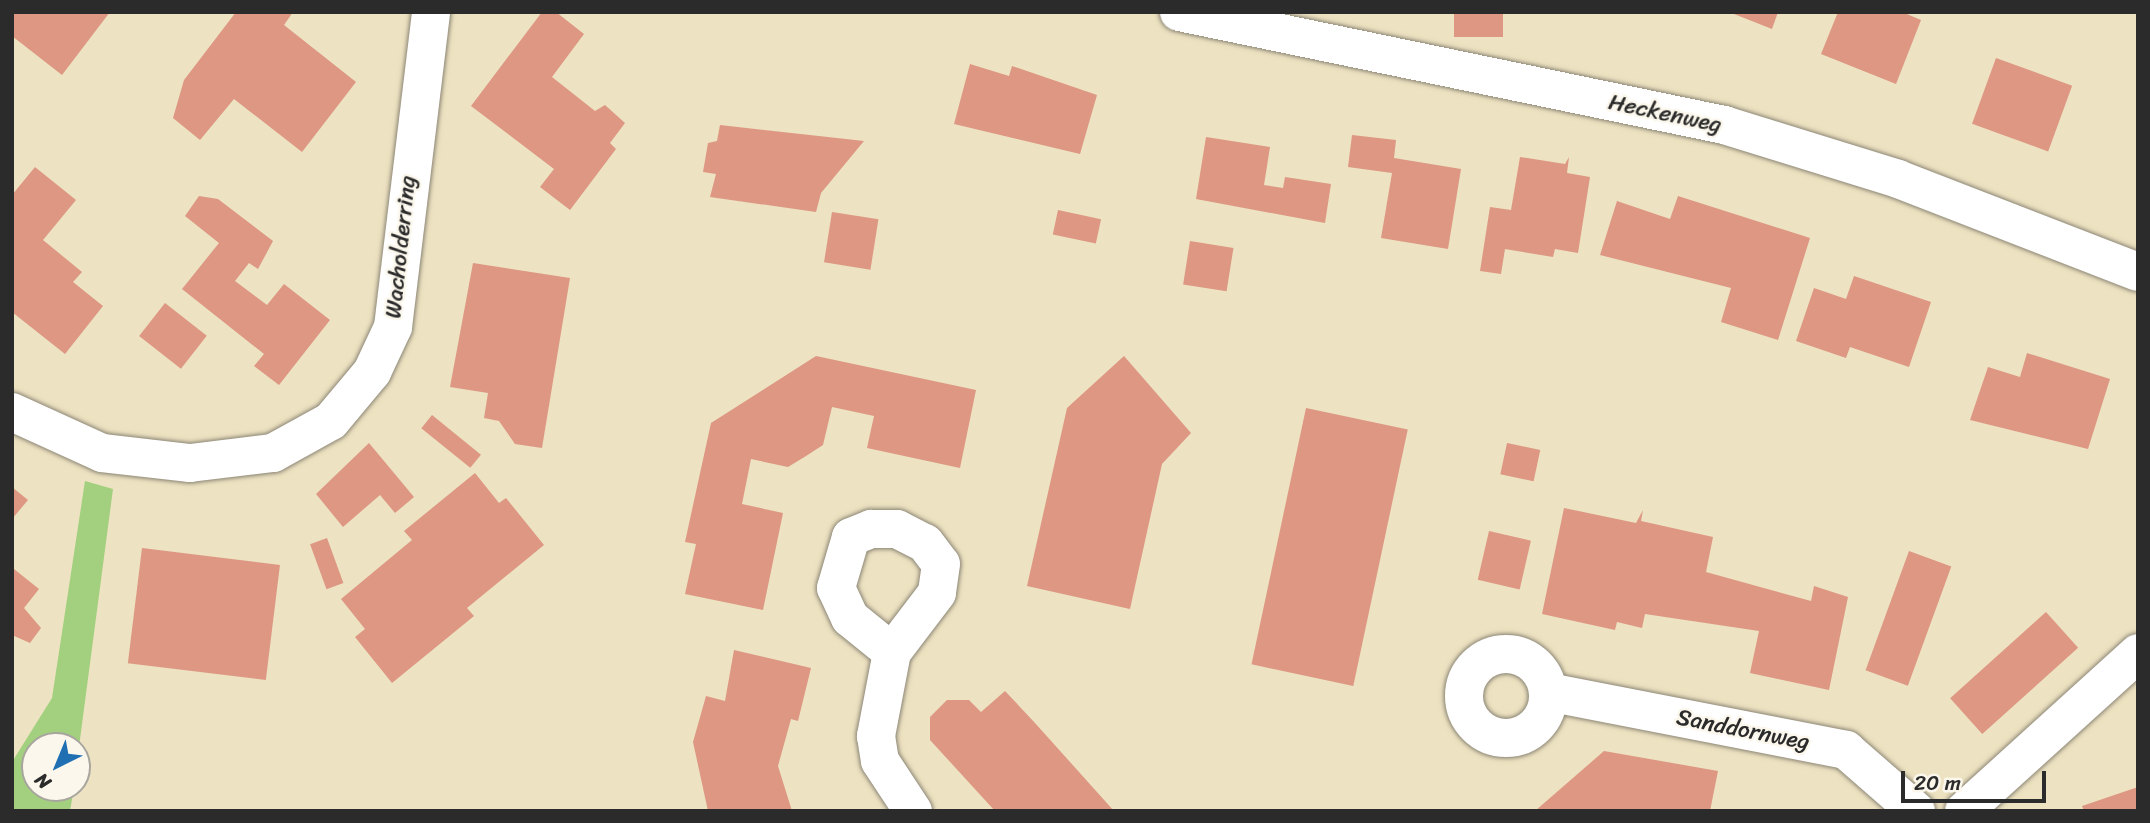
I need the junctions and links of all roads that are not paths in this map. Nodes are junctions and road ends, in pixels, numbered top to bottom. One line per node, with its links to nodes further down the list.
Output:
1 (430, 12): 4 (street, Wacholderring)
2 (1179, 12): 3 (street, Heckenweg)
3 (2138, 272)
4 (12, 412)
5 (892, 652): 8 (street)
6 (2138, 653): 10 (street)
7 (1548, 692): 9 (street, Sanddornweg)
8 (913, 811)
9 (1916, 811)
10 (1964, 811)

